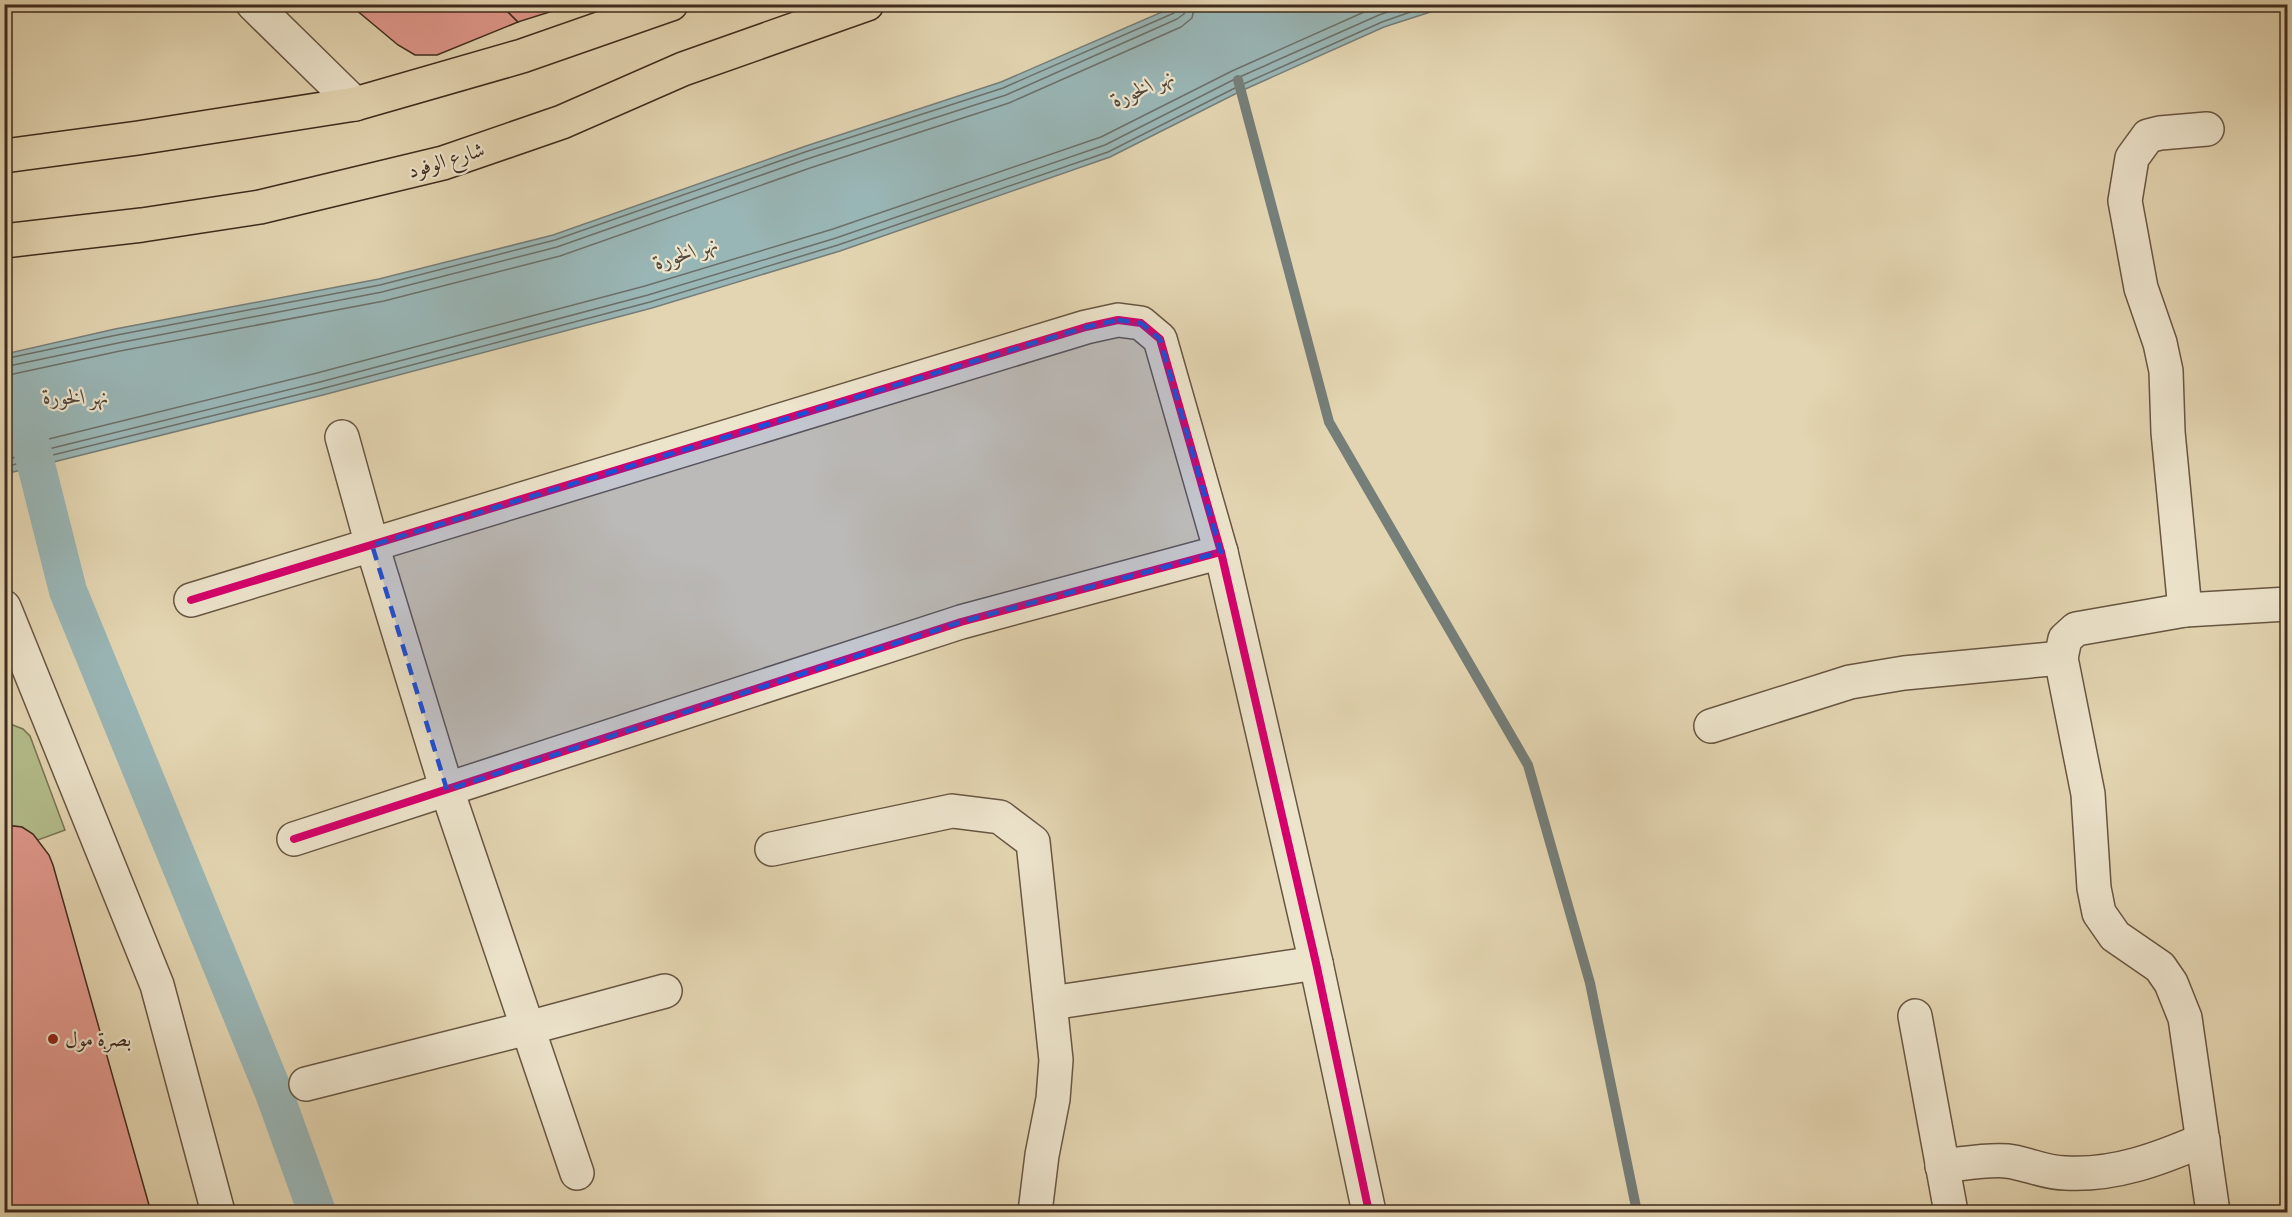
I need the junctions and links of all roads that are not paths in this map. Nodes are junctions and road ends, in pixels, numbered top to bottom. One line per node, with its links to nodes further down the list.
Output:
1 (253, 4): 4 (street)
2 (671, 4): 4 (main road)
3 (867, 4): 7 (main road, شارع الوفود)
4 (355, 104): 6 (main road)
5 (2207, 129): 14 (street)
6 (4, 156)
7 (4, 241)
8 (342, 437): 9 (street)
9 (372, 545): 10 (street); 11 (street); 17 (street)
10 (1221, 552): 17 (street); 20 (street)
11 (190, 600)
12 (2288, 604): 14 (street)
13 (4, 607): 29 (street)
14 (2185, 610): 15 (street)
15 (2061, 658): 16 (street); 26 (street)
16 (1711, 726)
17 (447, 790): 18 (street); 24 (street)
18 (294, 839)
19 (772, 849): 22 (street)
20 (1316, 963): 22 (street); 31 (street)
21 (665, 992): 24 (street)
22 (1051, 1003): 30 (street)
23 (1915, 1016): 27 (street)
24 (528, 1028): 25 (street); 28 (street)
25 (306, 1084)
26 (2203, 1140): 27 (street); 33 (street)
27 (1942, 1166): 32 (street)
28 (578, 1173)
29 (218, 1212)
30 (1035, 1212)
31 (1369, 1212)
32 (1951, 1212)
33 (2213, 1212)

